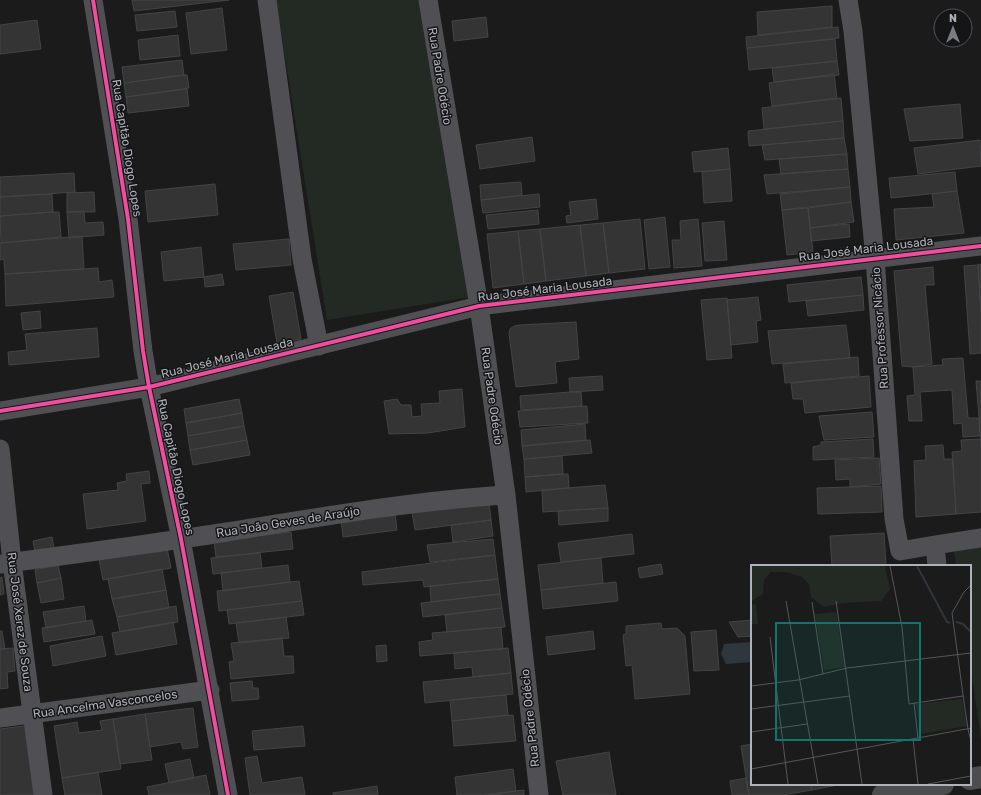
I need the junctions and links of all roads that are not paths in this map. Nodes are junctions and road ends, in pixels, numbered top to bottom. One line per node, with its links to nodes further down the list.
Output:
1 (93, 0): 9 (street, Rua Capitão Diogo Lopes)
2 (267, 0): 8 (street)
3 (428, 0): 7 (street, Rua Padre Odécio)
4 (848, 0): 6 (street, Rua Professor Nicácio)
5 (981, 246): 6 (street, Rua José Maria Lousada)
6 (875, 258): 7 (street, Rua José Maria Lousada); 15 (street, Rua Professor Nicácio)
7 (479, 306): 8 (street, Rua José Maria Lousada); 12 (street, Rua Padre Odécio)
8 (319, 346): 9 (street, Rua José Maria Lousada)
9 (149, 387): 10 (street, Rua José Maria Lousada); 14 (street, Rua Capitão Diogo Lopes)
10 (0, 412)
11 (0, 449): 16 (street, Rua José Xerez de Souza)
12 (506, 495): 14 (street, Rua João Geves de Araújo); 26 (street, Rua Padre Odécio)
13 (981, 538): 15 (street)
14 (182, 539): 16 (street, Rua João Geves de Araújo); 18 (street, Rua Capitão Diogo Lopes)
15 (934, 545): 17 (street)
16 (6, 563): 19 (street, Rua José Xerez de Souza)
17 (938, 565)
18 (210, 690): 19 (street, Rua Ancelma Vasconcelos); 25 (street, Rua Capitão Diogo Lopes)
19 (32, 714): 20 (street, Rua Ancelma Vasconcelos); 24 (street, Rua José Xerez de Souza)
20 (0, 718)
21 (981, 777): 22 (main road)
22 (971, 779)
23 (934, 788): 27 (main road)
24 (43, 795)
25 (228, 795)
26 (539, 795)
27 (883, 795)

